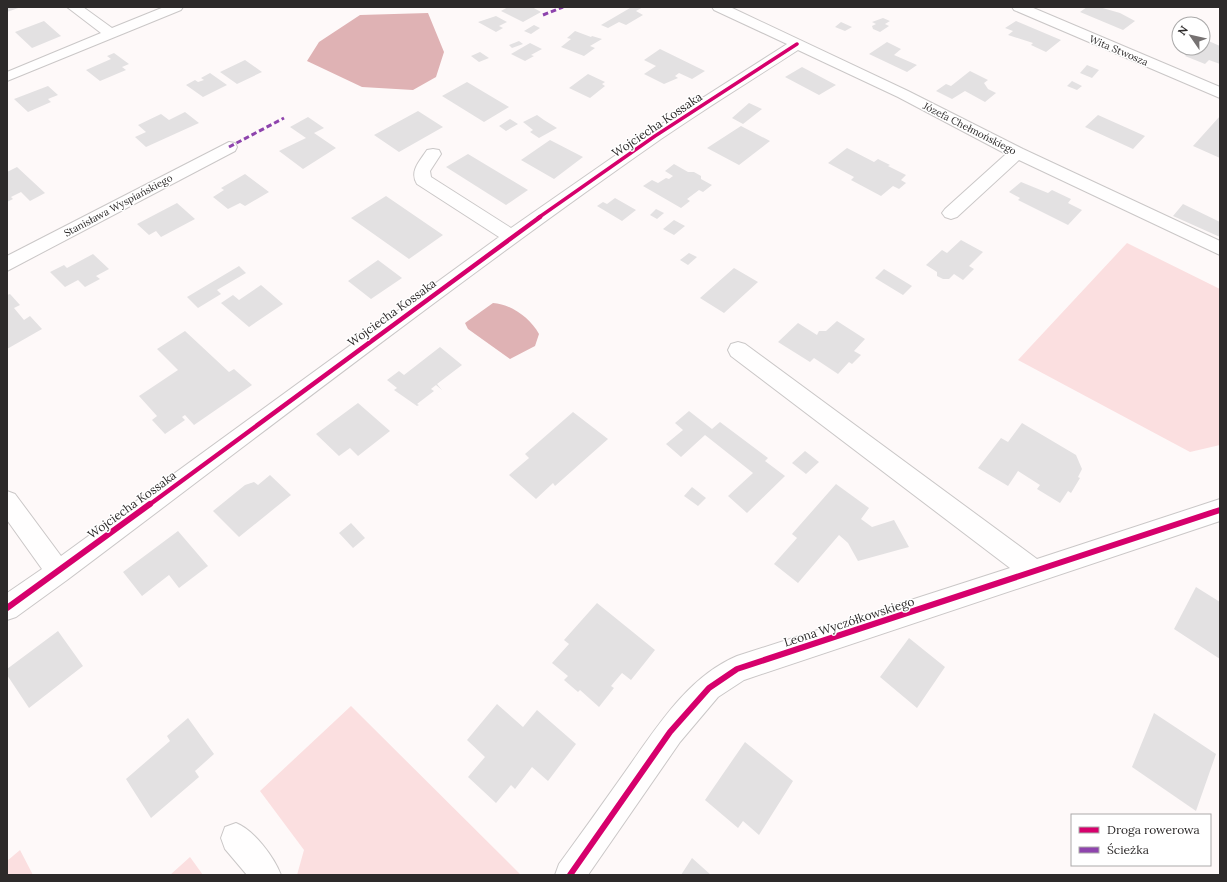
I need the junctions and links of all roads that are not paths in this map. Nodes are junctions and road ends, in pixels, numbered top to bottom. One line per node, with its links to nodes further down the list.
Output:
1 (74, 7): 5 (street)
2 (176, 7): 5 (street)
3 (719, 7): 6 (street, Józefa Chełmońskiego)
4 (1019, 7): 8 (street, Wita Stwosza)
5 (111, 34): 7 (street)
6 (797, 44): 10 (street, Józefa Chełmońskiego); 13 (street, Wojciecha Kossaka)
7 (7, 77)
8 (1220, 93)
9 (229, 147): 15 (street, Stanisława Wyspiańskiego)
10 (1017, 153): 12 (street); 14 (street, Józefa Chełmońskiego)
11 (432, 154): 13 (street)
12 (951, 213)
13 (513, 238): 19 (street, Wojciecha Kossaka)
14 (1220, 249)
15 (7, 264)
16 (738, 350): 20 (street)
17 (7, 501): 19 (street)
18 (1220, 510): 20 (street, Leona Wyczółkowskiego)
19 (58, 572): 21 (street, Wojciecha Kossaka)
20 (1035, 572): 24 (street, Leona Wyczółkowskiego)
21 (7, 608)
22 (236, 838): 23 (street)
23 (266, 875)
24 (570, 875)

